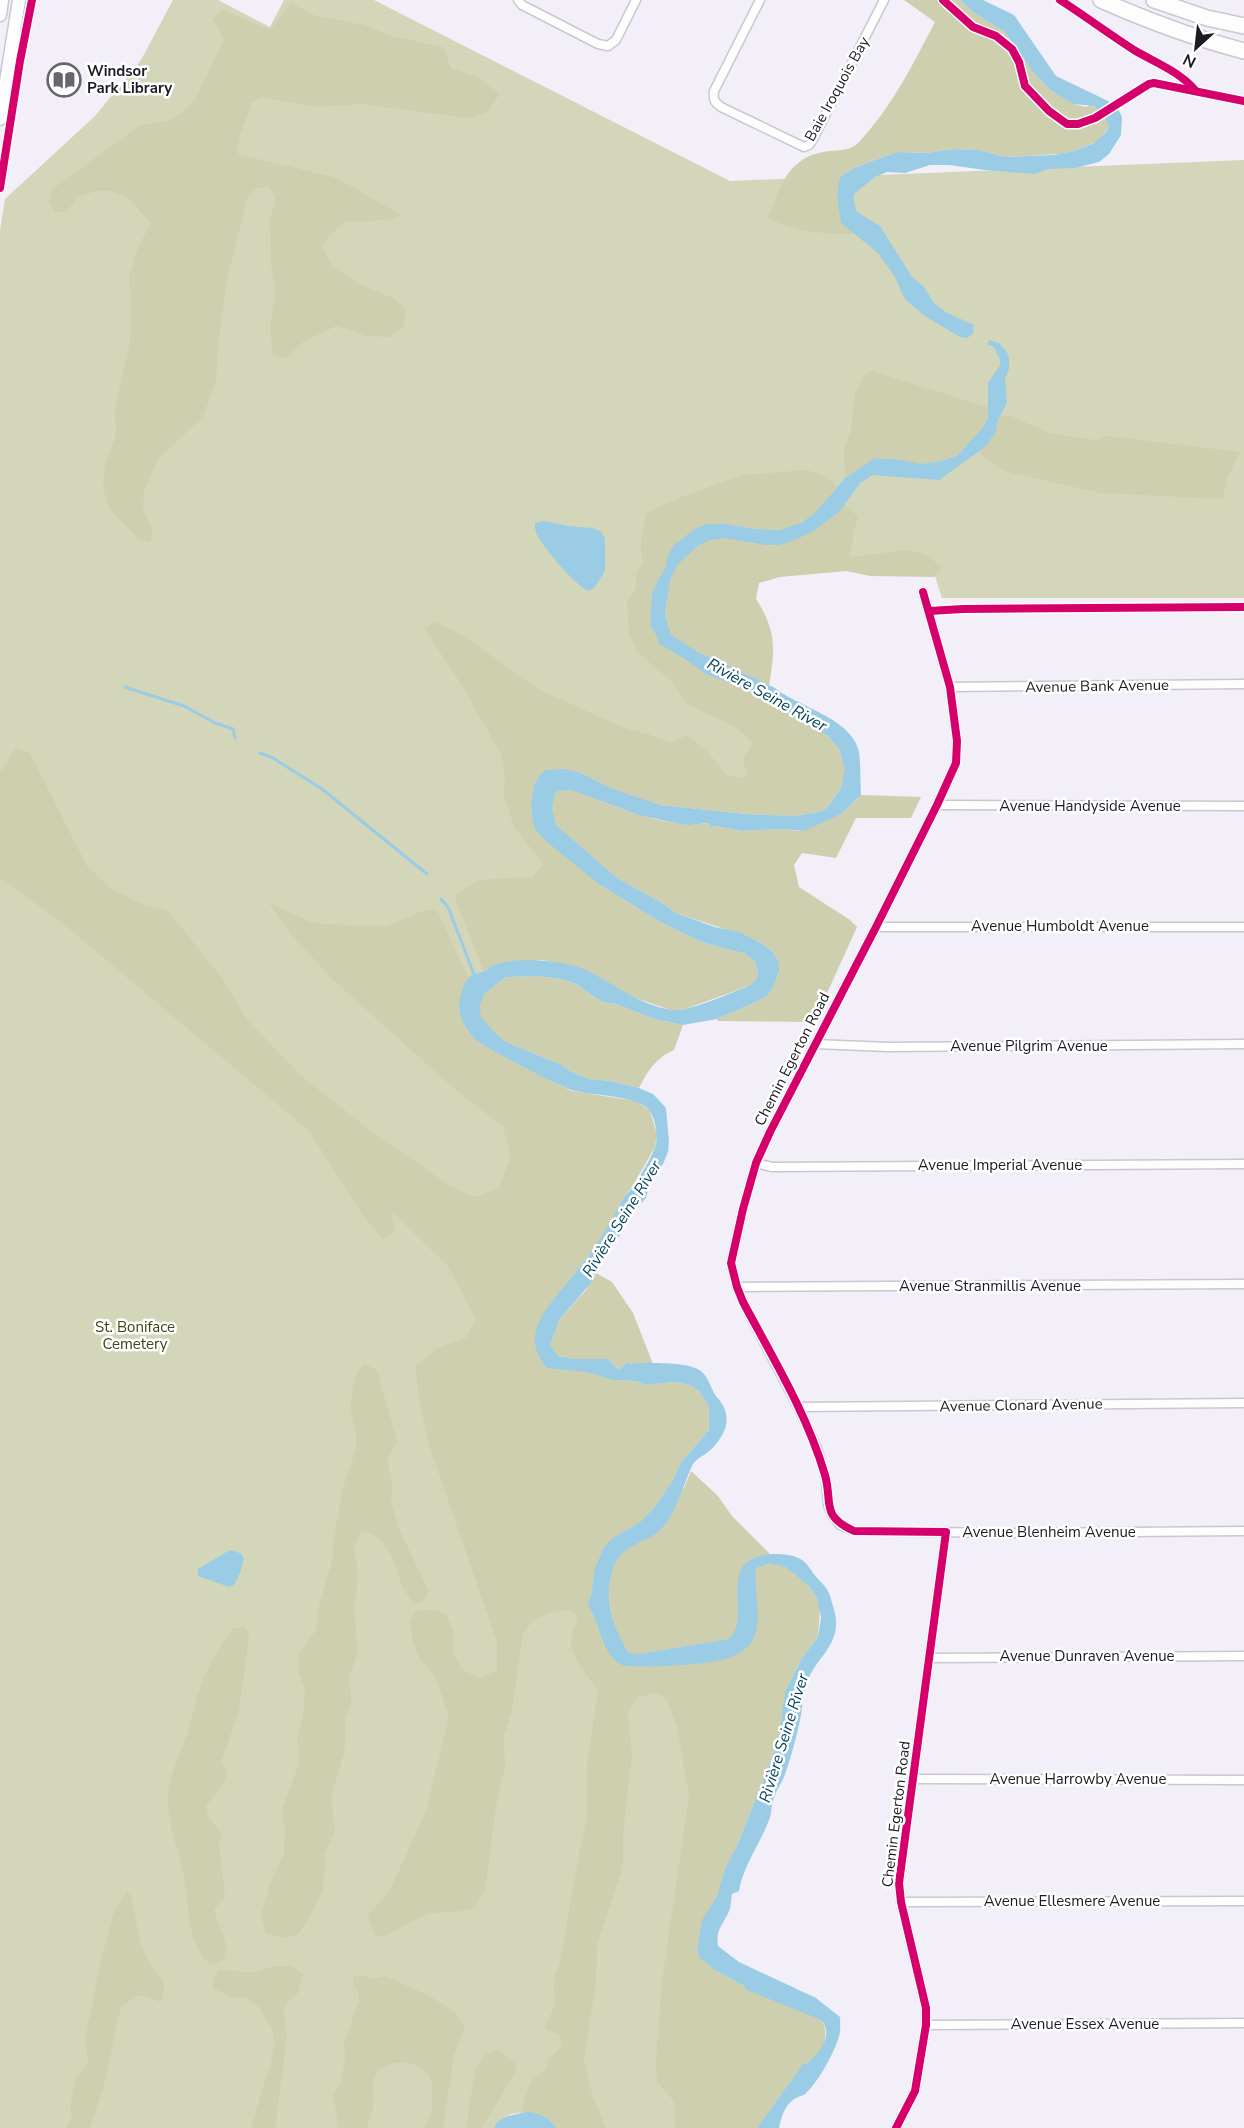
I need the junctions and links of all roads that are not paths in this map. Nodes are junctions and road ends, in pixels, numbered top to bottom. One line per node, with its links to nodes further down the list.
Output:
1 (2, 0): 9 (main road)
2 (19, 0): 12 (main road)
3 (518, 0): 4 (street)
4 (636, 0)
5 (760, 0): 6 (street, Baie Iroquois Bay)
6 (884, 0)
7 (1101, 0): 11 (highway)
8 (1154, 0): 10 (highway)
9 (0, 15)
10 (1244, 26)
11 (1244, 51)
12 (0, 119)
13 (923, 592): 15 (street, Chemin Egerton Road)
14 (1244, 684): 15 (street, Avenue Bank Avenue)
15 (950, 687): 16 (street, Chemin Egerton Road)
16 (937, 805): 17 (street, Avenue Handyside Avenue); 18 (street, Chemin Egerton Road)
17 (1244, 806)
18 (876, 927): 19 (street, Avenue Humboldt Avenue); 20 (street, Chemin Egerton Road)
19 (1244, 927)
20 (815, 1044): 21 (street, Avenue Pilgrim Avenue); 22 (street, Chemin Egerton Road)
21 (1244, 1044)
22 (756, 1163): 23 (street, Avenue Imperial Avenue); 25 (street, Chemin Egerton Road)
23 (1244, 1164)
24 (1244, 1284): 25 (street, Avenue Stranmillis Avenue)
25 (737, 1287): 27 (street, Chemin Egerton Road)
26 (1244, 1402): 27 (street, Avenue Clonard Avenue)
27 (798, 1407): 28 (street, Chemin Egerton Road)
28 (854, 1531): 30 (street, Avenue Blenheim Avenue)
29 (1244, 1531): 30 (street, Avenue Blenheim Avenue)
30 (946, 1532): 32 (street, Chemin Egerton Road)
31 (1244, 1656): 32 (street, Avenue Dunraven Avenue)
32 (930, 1658): 33 (street, Chemin Egerton Road)
33 (913, 1779): 34 (street, Avenue Harrowby Avenue); 36 (street, Chemin Egerton Road)
34 (1244, 1780)
35 (1244, 1901): 36 (street, Avenue Ellesmere Avenue)
36 (901, 1902): 38 (street, Chemin Egerton Road)
37 (1244, 2023): 38 (street, Avenue Essex Avenue)
38 (926, 2025): 39 (street, Chemin Egerton Road)
39 (896, 2128)

